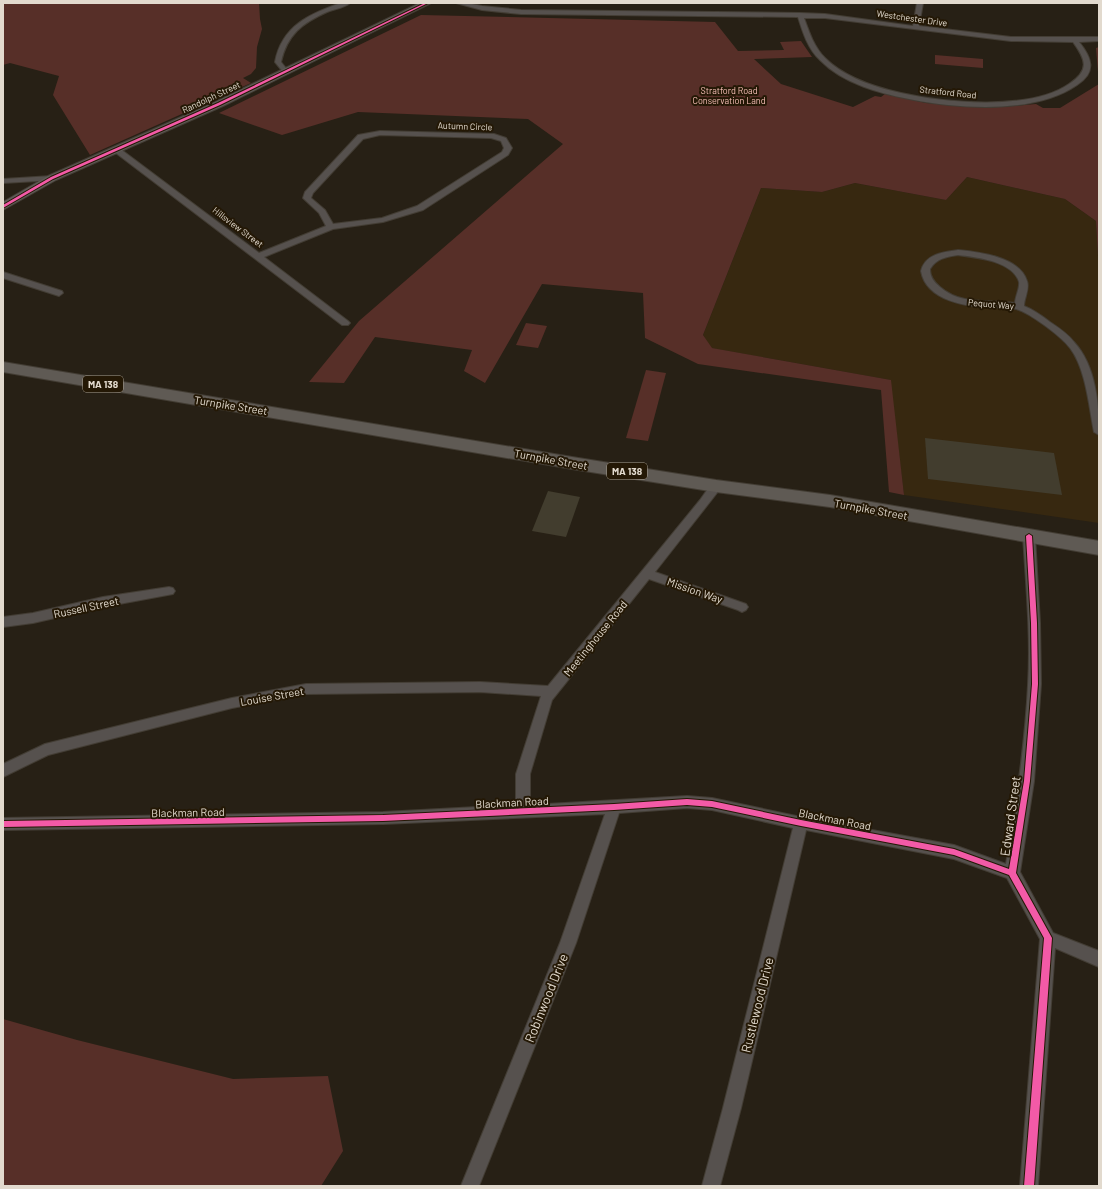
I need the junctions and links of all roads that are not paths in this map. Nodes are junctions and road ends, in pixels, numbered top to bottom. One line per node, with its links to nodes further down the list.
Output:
1 (347, 3): 9 (street)
2 (427, 3): 9 (main road, Randolph Street)
3 (460, 3): 5 (street, Westchester Drive)
4 (920, 3): 6 (street)
5 (800, 15): 6 (street, Westchester Drive); 8 (street, Stratford Road)
6 (916, 28): 8 (street, Westchester Drive)
7 (1099, 39): 8 (street, Westchester Drive)
8 (1075, 40)
9 (286, 72): 10 (main road, Randolph Street)
10 (116, 150): 11 (main road, Randolph Street); 15 (street, Hillsview Street)
11 (52, 178): 12 (street); 13 (main road, Randolph Street)
12 (3, 181)
13 (3, 207)
14 (331, 227): 14 (street, Autumn Circle); 15 (street, Autumn Circle)
15 (259, 256): 19 (street, Hillsview Street)
16 (3, 275): 17 (street)
17 (59, 293)
18 (1020, 307): 18 (street, Pequot Way); 21 (street, Pequot Way)
19 (345, 323)
20 (3, 367): 22 (main road, Turnpike Street / MA 138)
21 (1099, 432)
22 (716, 486): 23 (main road, Turnpike Street / MA 138); 25 (street, Meetinghouse Road)
23 (1029, 536): 24 (main road, Turnpike Street / MA 138); 35 (street, Edward Street)
24 (1099, 548)
25 (647, 574): 27 (street, Mission Way); 29 (street, Meetinghouse Road)
26 (169, 591): 28 (street, Russell Street)
27 (742, 607)
28 (3, 622)
29 (551, 691): 30 (street, Louise Street); 32 (street, Meetinghouse Road)
30 (3, 771)
31 (614, 807): 32 (street, Blackman Road); 33 (street, Blackman Road); 38 (street, Robinwood Drive)
32 (523, 812): 34 (street, Blackman Road)
33 (800, 823): 35 (street, Blackman Road); 39 (street, Rustlewood Drive)
34 (3, 824)
35 (1012, 873): 36 (street, Edward Street)
36 (1048, 938): 37 (street); 40 (street)
37 (1099, 958)
38 (470, 1186)
39 (711, 1186)
40 (1029, 1186)

